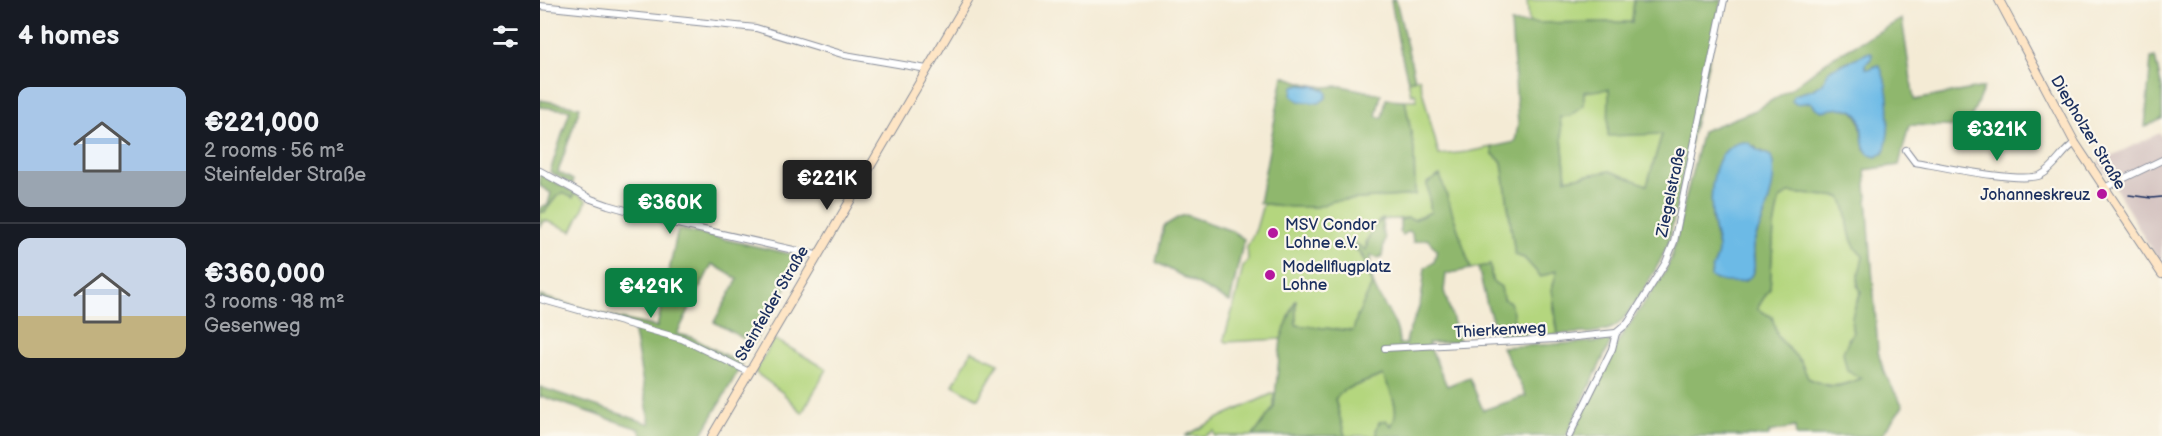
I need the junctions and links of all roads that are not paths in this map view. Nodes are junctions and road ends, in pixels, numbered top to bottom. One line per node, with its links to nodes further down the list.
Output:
1 (968, 0): 5 (main road, Steinfelder Straße)
2 (1724, 0): 14 (street, Ziegelstraße)
3 (1999, 0): 6 (main road, Diepholzer Straße)
4 (540, 6): 5 (street)
5 (927, 69): 11 (main road, Steinfelder Straße)
6 (2075, 143): 7 (street); 10 (main road, Diepholzer Straße)
7 (1906, 150)
8 (2162, 160): 10 (street)
9 (540, 171): 11 (street)
10 (2104, 188): 12 (main road, Diepholzer Straße)
11 (816, 255): 16 (main road, Steinfelder Straße)
12 (2162, 274)
13 (540, 299): 16 (street)
14 (1616, 333): 15 (street, Thierkenweg); 18 (street, Ziegelstraße)
15 (1385, 348)
16 (749, 372): 17 (main road, Steinfelder Straße)
17 (711, 436)
18 (1569, 436)

